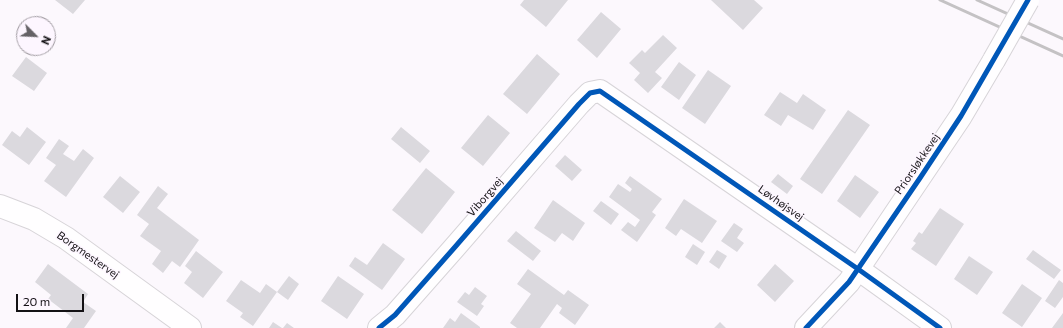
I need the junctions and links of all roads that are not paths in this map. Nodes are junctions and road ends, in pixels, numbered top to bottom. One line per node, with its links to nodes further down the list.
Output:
1 (1028, 0): 4 (street, Priorsløkkevej, bridge)
2 (609, 96): 4 (street, Løvhøjsvej); 6 (street, Viborgvej)
3 (0, 206): 5 (street, Borgmestervej)
4 (858, 269): 7 (street, Priorsløkkevej); 8 (street, Løvhøjsvej)
5 (190, 328)
6 (379, 328)
7 (806, 328)
8 (940, 328)

